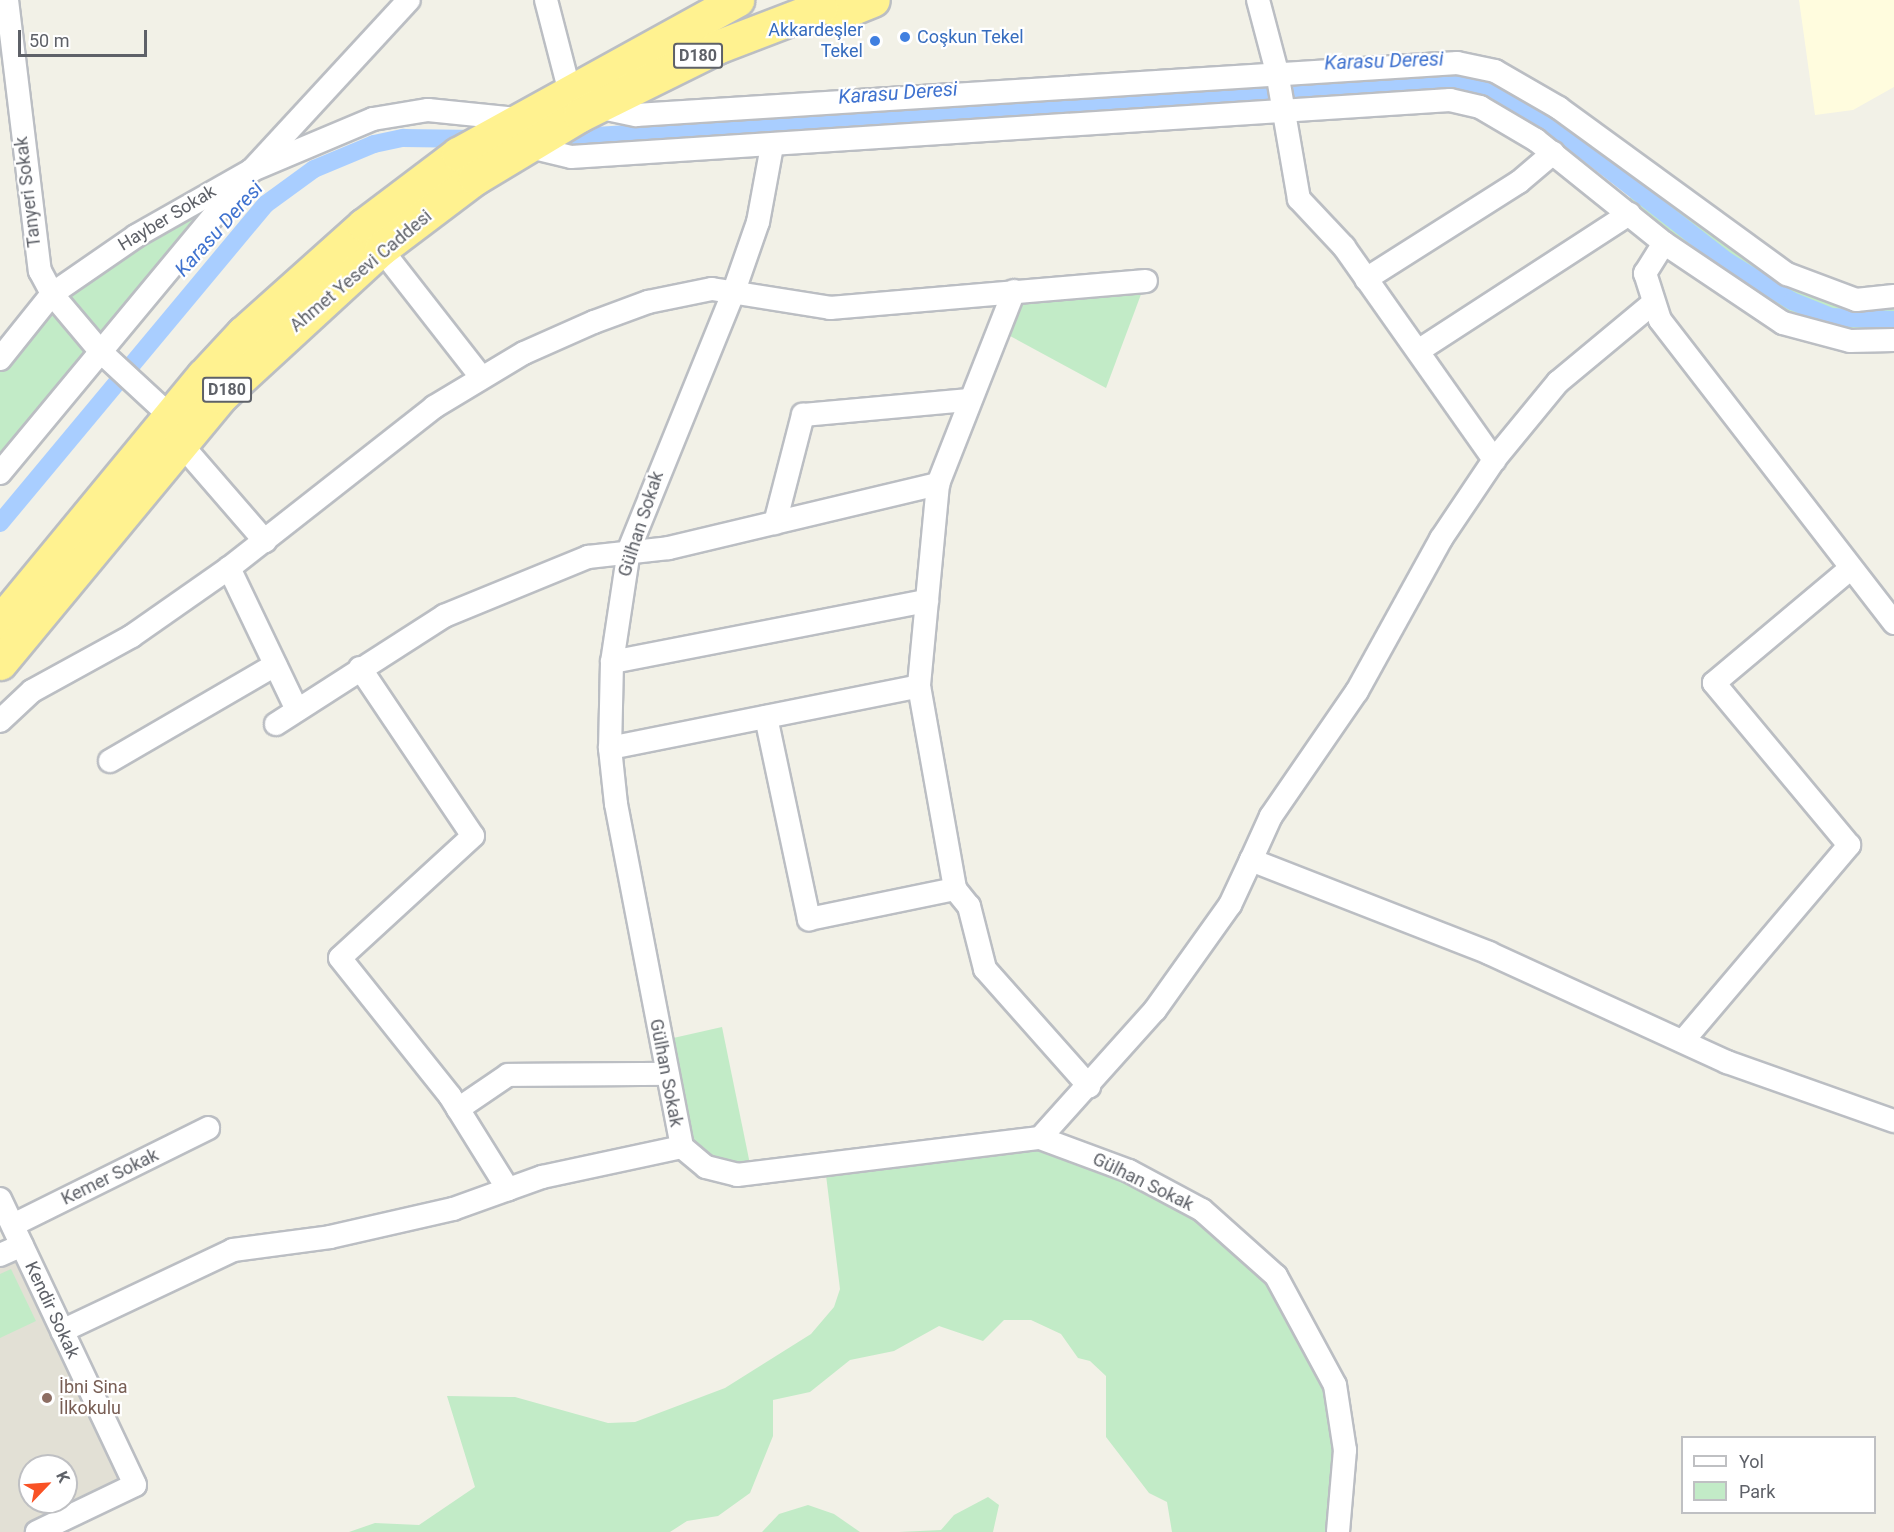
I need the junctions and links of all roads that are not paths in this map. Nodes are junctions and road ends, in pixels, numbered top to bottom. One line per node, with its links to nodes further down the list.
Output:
1 (7, 0): 22 (street, Tanyeri Sokak)
2 (409, 0): 14 (street, Hayber Sokak)
3 (546, 0): 9 (street)
4 (737, 0): 9 (highway, Ahmet Yesevi Caddesi / D180)
5 (873, 0): 7 (highway)
6 (1258, 0): 8 (street)
7 (816, 4): 9 (highway, Ahmet Yesevi Caddesi / D180)
8 (1277, 72): 9 (street); 10 (street); 23 (street)
9 (574, 103): 11 (highway, Ahmet Yesevi Caddesi / D180)
10 (1283, 109): 12 (street); 13 (street); 18 (street)
11 (521, 132): 12 (street); 14 (street); 17 (highway, Ahmet Yesevi Caddesi / D180); 31 (highway, Ahmet Yesevi Caddesi / D180)
12 (771, 146): 20 (street, Gülhan Sokak)
13 (1552, 153): 15 (street); 18 (street)
14 (252, 170): 22 (street, Hayber Sokak); 27 (street)
15 (1629, 214): 16 (street); 26 (street)
16 (1664, 243): 24 (street); 25 (street)
17 (381, 249): 29 (street); 31 (highway, Ahmet Yesevi Caddesi / D180)
18 (1366, 279): 26 (street)
19 (1146, 281): 21 (street)
20 (734, 291): 21 (street); 29 (street); 37 (street, Gülhan Sokak)
21 (1014, 291): 30 (street)
22 (52, 294): 27 (street, Tanyeri Sokak); 28 (street, Hayber Sokak)
23 (1894, 296)
24 (1652, 304): 32 (street); 39 (street)
25 (1894, 340)
26 (1418, 351): 32 (street)
27 (105, 356): 31 (street, Tanyeri Sokak); 33 (street)
28 (0, 359)
29 (481, 377): 36 (street)
30 (969, 400): 34 (street); 35 (street)
31 (174, 429): 36 (street, Tanyeri Sokak); 41 (highway, Ahmet Yesevi Caddesi / D180); 44 (highway, Ahmet Yesevi Caddesi / D180)
32 (1494, 460): 54 (street)
33 (0, 473)
34 (938, 484): 35 (street); 40 (street)
35 (775, 523): 37 (street)
36 (266, 541): 38 (street)
37 (629, 550): 43 (street, Gülhan Sokak); 46 (street)
38 (229, 568): 45 (street); 50 (street)
39 (1850, 569): 42 (street); 56 (street)
40 (927, 601): 43 (street); 47 (street)
41 (0, 622)
42 (1894, 623)
43 (612, 662): 52 (street, Gülhan Sokak)
44 (0, 663)
45 (275, 665): 48 (street); 53 (street)
46 (360, 668): 48 (street); 59 (street)
47 (919, 686): 49 (street); 55 (street)
48 (297, 710): 51 (street)
49 (766, 717): 52 (street); 55 (street)
50 (0, 721)
51 (276, 724)
52 (610, 748): 57 (street, Gülhan Sokak)
53 (110, 761)
54 (1251, 860): 56 (street); 58 (street)
55 (955, 889): 58 (street)
56 (1683, 1041): 60 (street)
57 (666, 1074): 59 (street); 63 (street, Gülhan Sokak)
58 (1089, 1086): 62 (street)
59 (458, 1109): 64 (street)
60 (1894, 1121)
61 (208, 1128): 66 (street, Kemer Sokak)
62 (1040, 1138): 63 (street, Gülhan Sokak); 70 (street, Gülhan Sokak)
63 (682, 1147): 64 (street)
64 (508, 1189): 68 (street)
65 (0, 1199): 66 (street, Kendir Sokak)
66 (17, 1235): 67 (street, Kemer Sokak); 68 (street, Kendir Sokak)
67 (0, 1255)
68 (62, 1331): 69 (street, Kendir Sokak)
69 (37, 1532)
70 (1338, 1532)

